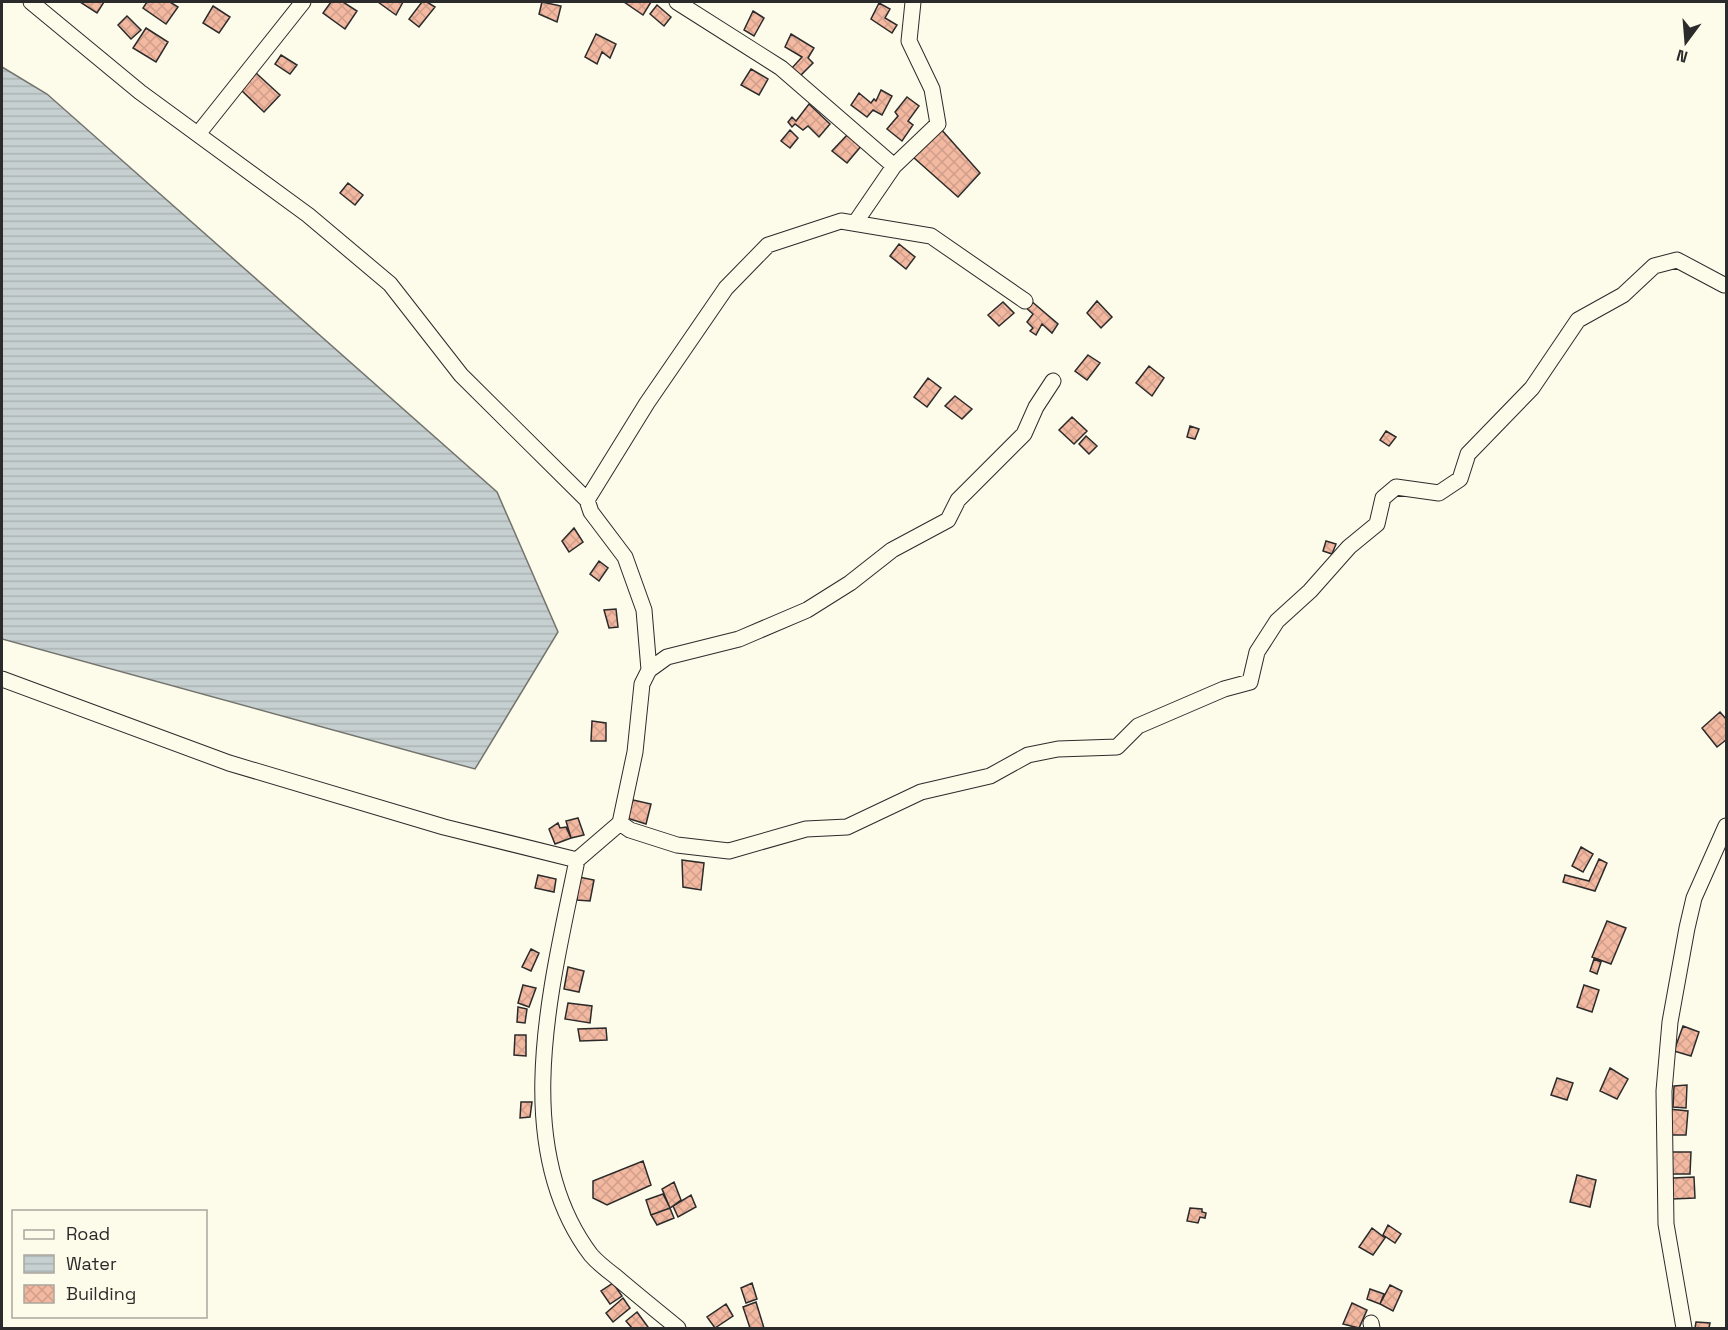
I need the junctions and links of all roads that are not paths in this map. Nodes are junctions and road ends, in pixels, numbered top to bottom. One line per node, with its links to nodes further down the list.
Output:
1 (31, 2): 5 (street)
2 (303, 2): 5 (street)
3 (677, 2): 6 (street)
4 (914, 2): 6 (street)
5 (198, 134): 11 (street)
6 (894, 166): 7 (street)
7 (855, 224): 9 (street); 11 (street)
8 (1724, 285): 14 (street)
9 (1025, 301)
10 (1053, 381): 12 (street)
11 (586, 500): 12 (street)
12 (649, 670): 14 (street)
13 (2, 679): 16 (street)
14 (620, 823): 16 (street)
15 (1726, 826): 18 (street)
16 (576, 860): 17 (street)
17 (678, 1329)
18 (1684, 1329)

